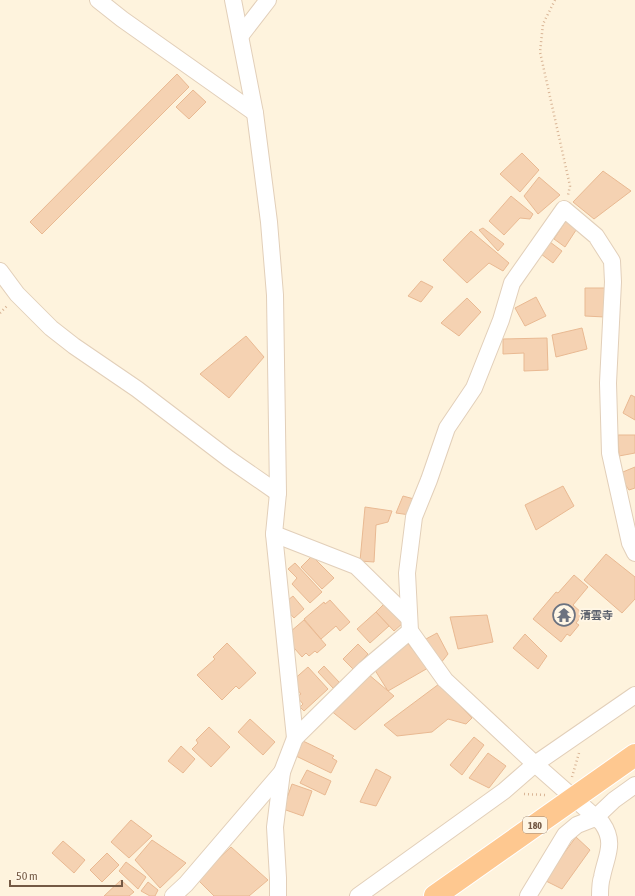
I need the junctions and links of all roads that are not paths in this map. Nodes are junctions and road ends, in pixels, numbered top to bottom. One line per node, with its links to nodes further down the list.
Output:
1 (98, 0): 5 (street)
2 (233, 0): 4 (street)
3 (268, 0): 4 (street)
4 (241, 35): 5 (street)
5 (255, 113): 7 (street)
6 (0, 271): 7 (street)
7 (278, 493): 8 (street)
8 (274, 534): 10 (street); 12 (street)
9 (635, 553): 10 (street)
10 (409, 624): 12 (street); 14 (street)
11 (635, 695): 14 (street)
12 (295, 738): 15 (street)
13 (635, 755): 17 (highway, 180)
14 (535, 764): 17 (street); 21 (street)
15 (282, 772): 19 (street); 20 (street)
16 (635, 785): 18 (street)
17 (573, 798): 18 (street); 22 (highway, 180)
18 (596, 818): 23 (street); 24 (street)
19 (173, 896)
20 (278, 896)
21 (358, 896)
22 (435, 896)
23 (528, 896)
24 (600, 896)

